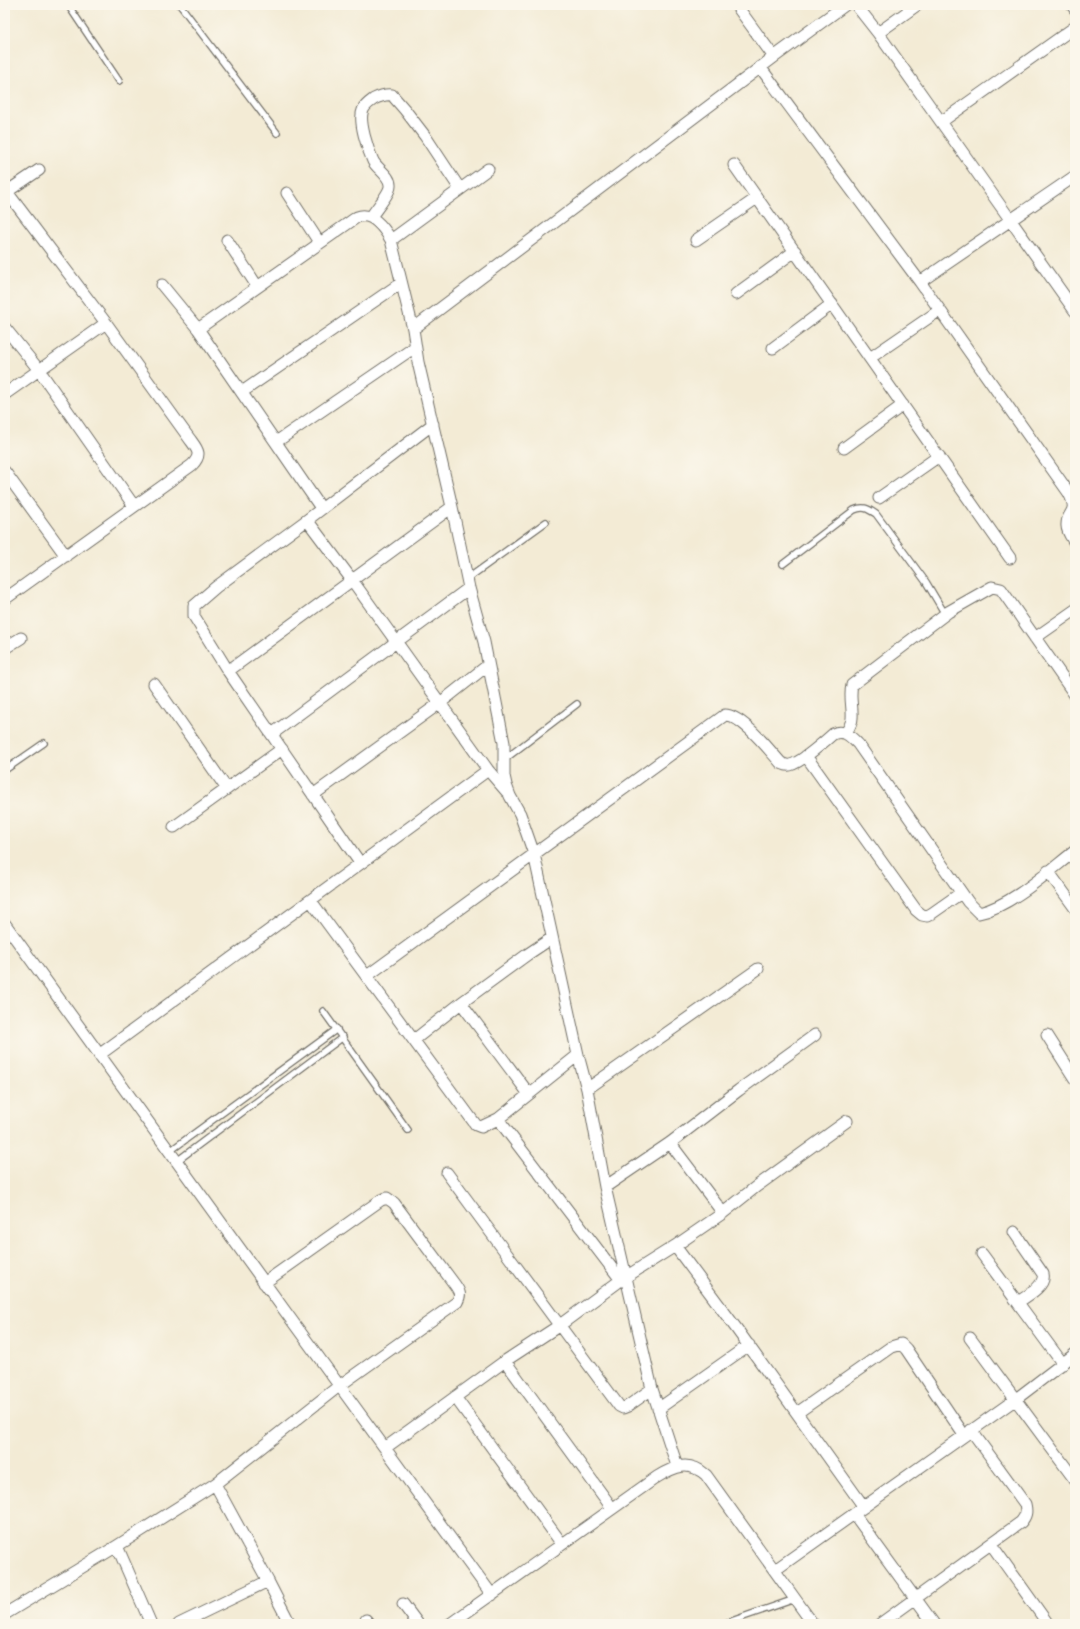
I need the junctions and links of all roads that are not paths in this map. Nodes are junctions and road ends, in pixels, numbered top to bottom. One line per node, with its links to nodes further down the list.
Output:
1 (68, 5): 13 (lane)
2 (180, 5): 15 (lane)
3 (736, 5): 11 (street)
4 (845, 5): 11 (street)
5 (856, 5): 10 (street)
6 (917, 5): 10 (street)
7 (1072, 5): 8 (street)
8 (1075, 9)
9 (1075, 27): 14 (street)
10 (878, 33): 14 (street)
11 (774, 57): 12 (street)
12 (760, 67): 31 (street); 42 (street)
13 (119, 82)
14 (941, 122): 25 (street)
15 (277, 133)
16 (734, 164): 23 (street)
17 (488, 169): 20 (street)
18 (39, 170): 21 (street)
19 (1075, 176): 25 (street)
20 (460, 189): 24 (street); 27 (street)
21 (6, 192): 39 (street)
22 (288, 192): 29 (street)
23 (757, 198): 28 (street); 30 (street)
24 (371, 217): 27 (street); 29 (street)
25 (1010, 220): 31 (street); 38 (street)
26 (227, 240): 34 (street)
27 (391, 240): 32 (street)
28 (696, 240)
29 (319, 242): 34 (street)
30 (795, 252): 35 (street); 36 (street)
31 (920, 282): 37 (street)
32 (401, 283): 42 (street); 47 (street)
33 (162, 285): 41 (street)
34 (257, 286): 41 (street)
35 (736, 294)
36 (832, 304): 44 (street); 45 (street)
37 (940, 310): 45 (street); 61 (street)
38 (1075, 311)
39 (106, 323): 46 (street); 56 (street)
40 (5, 328): 46 (street)
41 (198, 329): 47 (street)
42 (413, 329): 43 (street)
43 (415, 347): 50 (street); 51 (street)
44 (772, 348)
45 (870, 358): 49 (street)
46 (39, 370): 48 (street); 56 (street)
47 (242, 392): 51 (street)
48 (5, 394)
49 (904, 405): 52 (street); 53 (street)
50 (433, 424): 57 (street); 58 (street)
51 (276, 442): 58 (street)
52 (844, 448)
53 (939, 456): 55 (street); 63 (street)
54 (5, 472): 62 (street)
55 (879, 498)
56 (134, 506): 62 (street)
57 (452, 507): 65 (street); 66 (street)
58 (321, 508): 59 (street)
59 (307, 520): 65 (street); 75 (street)
60 (546, 522): 66 (lane)
61 (1075, 544)
62 (66, 556): 67 (street)
63 (1010, 558)
64 (783, 564): 69 (lane)
65 (352, 580): 72 (street); 75 (street)
66 (468, 584): 72 (street); 74 (street)
67 (5, 599)
68 (1075, 610): 71 (street)
69 (945, 614): 71 (street); 80 (street)
70 (21, 638): 73 (street)
71 (1035, 638): 77 (street)
72 (395, 642): 78 (street); 81 (street)
73 (5, 648)
74 (488, 665): 78 (street); 85 (street)
75 (228, 671): 81 (street)
76 (154, 684): 88 (street)
77 (1075, 695)
78 (440, 703): 87 (street); 89 (street)
79 (577, 704): 85 (lane)
80 (846, 733): 84 (street); 96 (street)
81 (272, 734): 83 (street)
82 (44, 743): 86 (lane)
83 (282, 749): 88 (street); 89 (street)
84 (806, 756): 93 (street); 96 (street)
85 (505, 759): 90 (street)
86 (5, 770)
87 (488, 770): 90 (street); 94 (street)
88 (227, 789): 91 (street)
89 (313, 795): 94 (street)
90 (510, 796): 93 (street)
91 (174, 827)
92 (1075, 851): 95 (street)
93 (534, 854): 100 (street); 102 (street)
94 (360, 863): 97 (street)
95 (1048, 871): 96 (street); 98 (street)
96 (961, 893)
97 (310, 901): 102 (street); 110 (street)
98 (1075, 908)
99 (5, 924): 110 (street)
100 (552, 938): 103 (street); 111 (street)
101 (758, 969): 113 (street)
102 (367, 976): 109 (street)
103 (462, 1003): 109 (street); 114 (street)
104 (324, 1011): 105 (lane)
105 (337, 1029): 108 (lane); 119 (lane)
106 (815, 1035): 118 (street)
107 (1047, 1035): 112 (street)
108 (343, 1038): 117 (lane); 120 (lane)
109 (414, 1040): 115 (street)
110 (99, 1055): 119 (street)
111 (578, 1055): 113 (street); 114 (street)
112 (1075, 1078)
113 (587, 1089): 122 (street)
114 (529, 1094): 115 (street)
115 (498, 1119): 127 (street)
116 (847, 1121): 123 (street)
117 (408, 1130)
118 (670, 1143): 122 (street); 123 (street)
119 (170, 1151): 120 (street)
120 (178, 1162): 128 (street)
121 (447, 1173): 130 (street)
122 (605, 1187): 127 (street)
123 (723, 1213): 125 (street)
124 (1014, 1232): 129 (street)
125 (675, 1246): 127 (street); 132 (street)
126 (982, 1254): 129 (street)
127 (623, 1278): 130 (street); 137 (street)
128 (264, 1284): 136 (street); 136 (street)
129 (1018, 1302): 135 (street)
130 (560, 1325): 134 (street); 137 (street)
131 (970, 1338): 139 (street)
132 (749, 1345): 140 (street); 141 (street)
133 (1075, 1354): 135 (street)
134 (505, 1361): 138 (street); 148 (street)
135 (1064, 1364): 139 (street)
136 (339, 1386): 143 (street); 146 (street)
137 (652, 1389): 140 (street)
138 (455, 1397): 143 (street); 150 (street)
139 (1016, 1399): 142 (street); 145 (street)
140 (658, 1409): 144 (street)
141 (797, 1413): 142 (street); 147 (street)
142 (968, 1433): 147 (street); 151 (street)
143 (385, 1448): 155 (street)
144 (677, 1466): 148 (street); 153 (street)
145 (1075, 1480)
146 (215, 1484): 152 (street); 154 (street)
147 (864, 1507): 149 (street)
148 (612, 1508): 150 (street)
149 (854, 1514): 153 (street); 156 (street)
150 (562, 1544): 155 (street)
151 (990, 1544): 156 (street); 169 (street)
152 (117, 1546): 159 (street); 160 (street)
153 (775, 1570): 157 (street)
154 (268, 1580): 161 (street); 162 (street)
155 (492, 1595): 164 (street)
156 (915, 1598): 167 (street); 168 (street)
157 (795, 1599): 165 (lane); 166 (street)
158 (403, 1604): 163 (street)
159 (5, 1614)
160 (151, 1624)
161 (179, 1624)
162 (290, 1624)
163 (418, 1624)
164 (450, 1624)
165 (724, 1624)
166 (813, 1624)
167 (880, 1624)
168 (934, 1624)
169 (1048, 1624)

